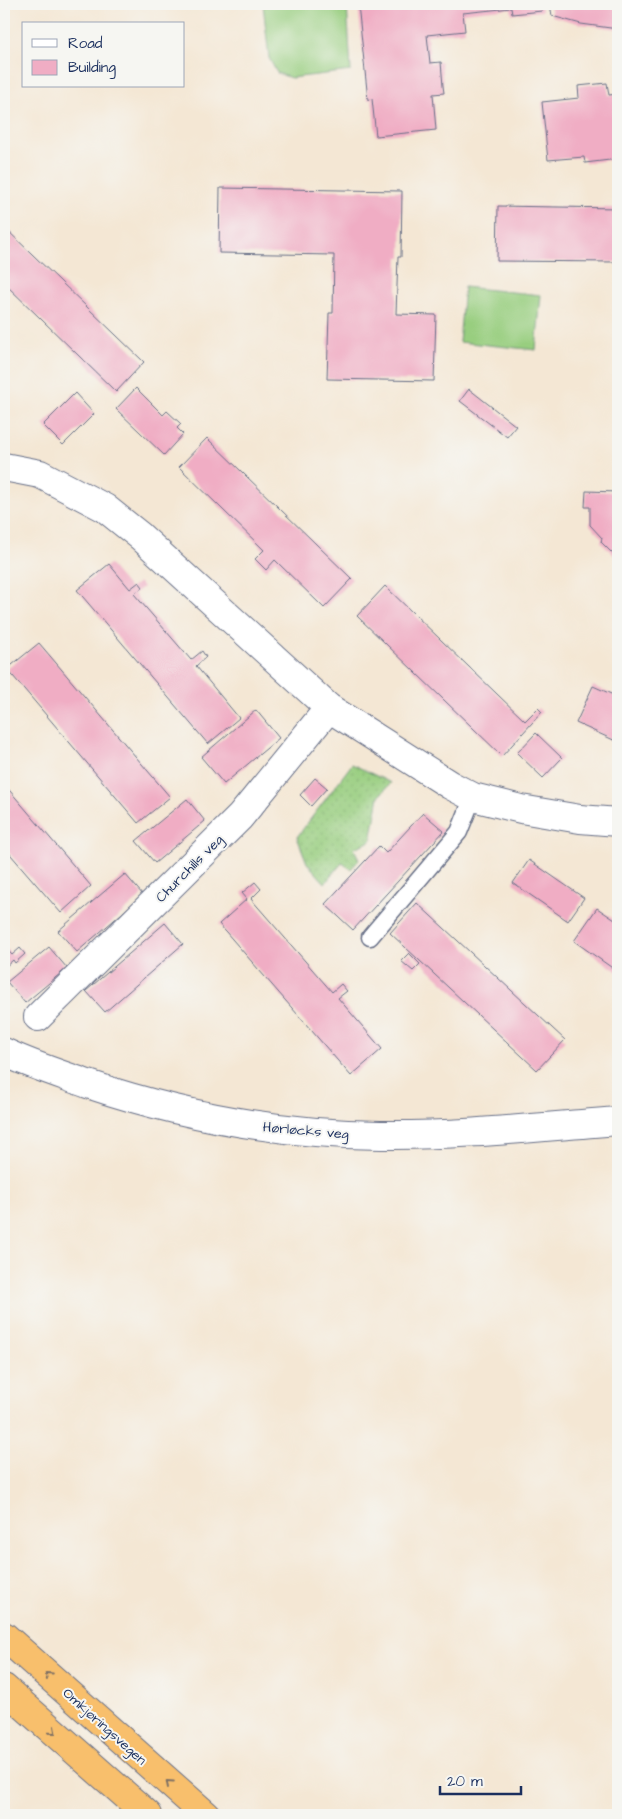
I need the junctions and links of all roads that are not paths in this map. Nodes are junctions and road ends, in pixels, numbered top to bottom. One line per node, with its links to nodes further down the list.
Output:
1 (4, 467): 2 (street)
2 (330, 708): 3 (street); 6 (street, Churchills veg)
3 (473, 797): 4 (street); 5 (lane)
4 (618, 822)
5 (370, 937)
6 (38, 1017)
7 (4, 1052): 8 (street, Hørløcks veg)
8 (618, 1121)
9 (4, 1636): 12 (highway, Omkjøringsvegen, one-way to 9)
10 (4, 1688): 11 (highway, one-way to 11)
11 (148, 1815)
12 (206, 1815)

